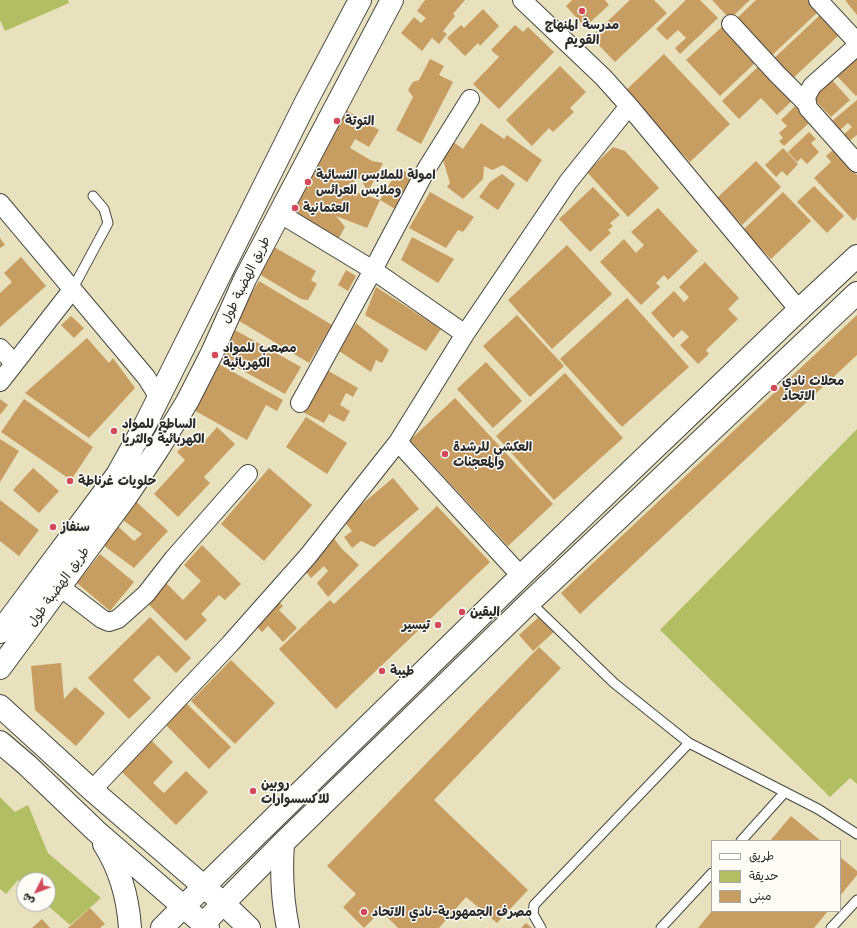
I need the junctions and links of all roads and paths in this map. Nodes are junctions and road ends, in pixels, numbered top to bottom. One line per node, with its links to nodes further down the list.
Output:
1 (360, 0): 24 (main road, طريق الهضبة طول)
2 (392, 0): 14 (main road, طريق الهضبة طول)
3 (522, 0): 10 (street)
4 (818, 0): 6 (street)
5 (731, 24): 9 (street)
6 (857, 42)
7 (857, 46): 9 (street)
8 (470, 99): 16 (street)
9 (806, 103): 11 (street)
10 (629, 106): 19 (street); 20 (street)
11 (857, 163)
12 (93, 196): 17 (lane)
13 (0, 203): 17 (street)
14 (279, 213): 16 (street); 29 (main road, طريق الهضبة طول)
15 (857, 256): 19 (main road)
16 (373, 270): 20 (street); 25 (street)
17 (72, 290): 22 (street); 24 (street)
18 (857, 294): 30 (main road)
19 (799, 310): 28 (main road)
20 (465, 334): 26 (street)
21 (0, 348): 22 (street)
22 (14, 363): 23 (street)
23 (0, 382)
24 (158, 396): 31 (main road, طريق الهضبة طول)
25 (300, 403)
26 (398, 442): 28 (street); 38 (street)
27 (248, 474): 29 (street)
28 (520, 576): 45 (main road)
29 (59, 586): 32 (main road, طريق الهضبة طول)
30 (530, 602): 35 (lane); 43 (main road)
31 (0, 632)
32 (0, 668)
33 (0, 706): 38 (main road)
34 (0, 742): 37 (main road)
35 (689, 743): 39 (lane); 54 (lane)
36 (0, 764): 37 (main road)
37 (27, 765): 40 (main road)
38 (92, 790): 45 (main road)
39 (785, 792): 41 (lane); 42 (lane)
40 (96, 831): 48 (main road); 50 (main road)
41 (857, 834)
42 (742, 840)
43 (283, 843): 47 (main road); 53 (main road)
44 (711, 874): 55 (lane)
45 (204, 886): 47 (main road); 48 (main road)
46 (857, 900): 56 (lane)
47 (223, 904): 49 (main road); 52 (main road)
48 (183, 907): 49 (main road); 51 (main road)
49 (203, 927)
50 (130, 928)
51 (162, 928)
52 (249, 928)
53 (288, 928)
54 (541, 928)
55 (661, 928)
56 (831, 928)

